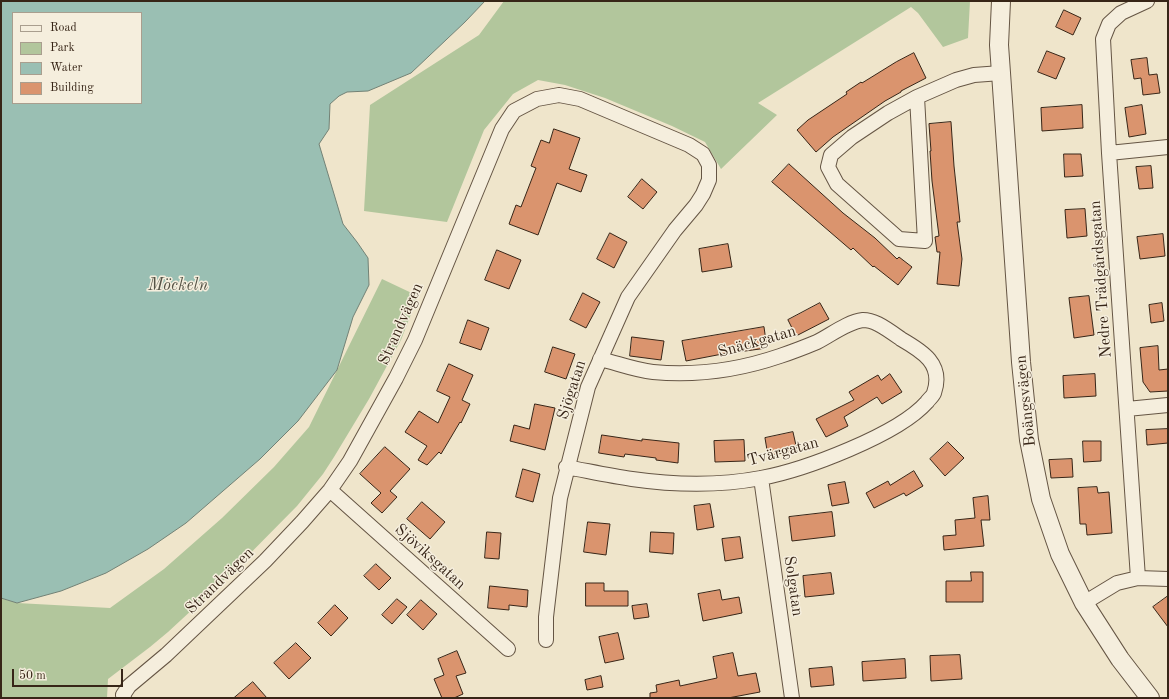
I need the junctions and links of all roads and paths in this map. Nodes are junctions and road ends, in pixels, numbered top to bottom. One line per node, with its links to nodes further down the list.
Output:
1 (1001, 1): 3 (street, Boängsvägen)
2 (1147, 1): 6 (street, Nedre Trädgårdsgatan)
3 (1001, 73): 4 (street); 17 (street, Boängsvägen)
4 (917, 97): 4 (street)
5 (1168, 147): 6 (street)
6 (1109, 153): 11 (street, Nedre Trädgårdsgatan)
7 (709, 180): 9 (street, Sjögatan); 14 (street, Strandvägen)
8 (913, 346): 9 (street, Snäckgatan); 13 (street, Tvärgatan)
9 (600, 358): 12 (street, Sjögatan)
10 (1168, 405): 11 (street)
11 (1126, 409): 15 (street, Nedre Trädgårdsgatan)
12 (566, 467): 13 (street, Tvärgatan); 18 (street, Sjögatan)
13 (761, 478): 22 (street, Solgatan)
14 (330, 490): 19 (street, Sjöviksgatan); 20 (street, Strandvägen)
15 (1138, 578): 16 (street); 17 (street)
16 (1168, 579)
17 (1084, 602): 21 (street, Boängsvägen)
18 (546, 640)
19 (508, 649)
20 (123, 696)
21 (1145, 696)
22 (792, 698)

